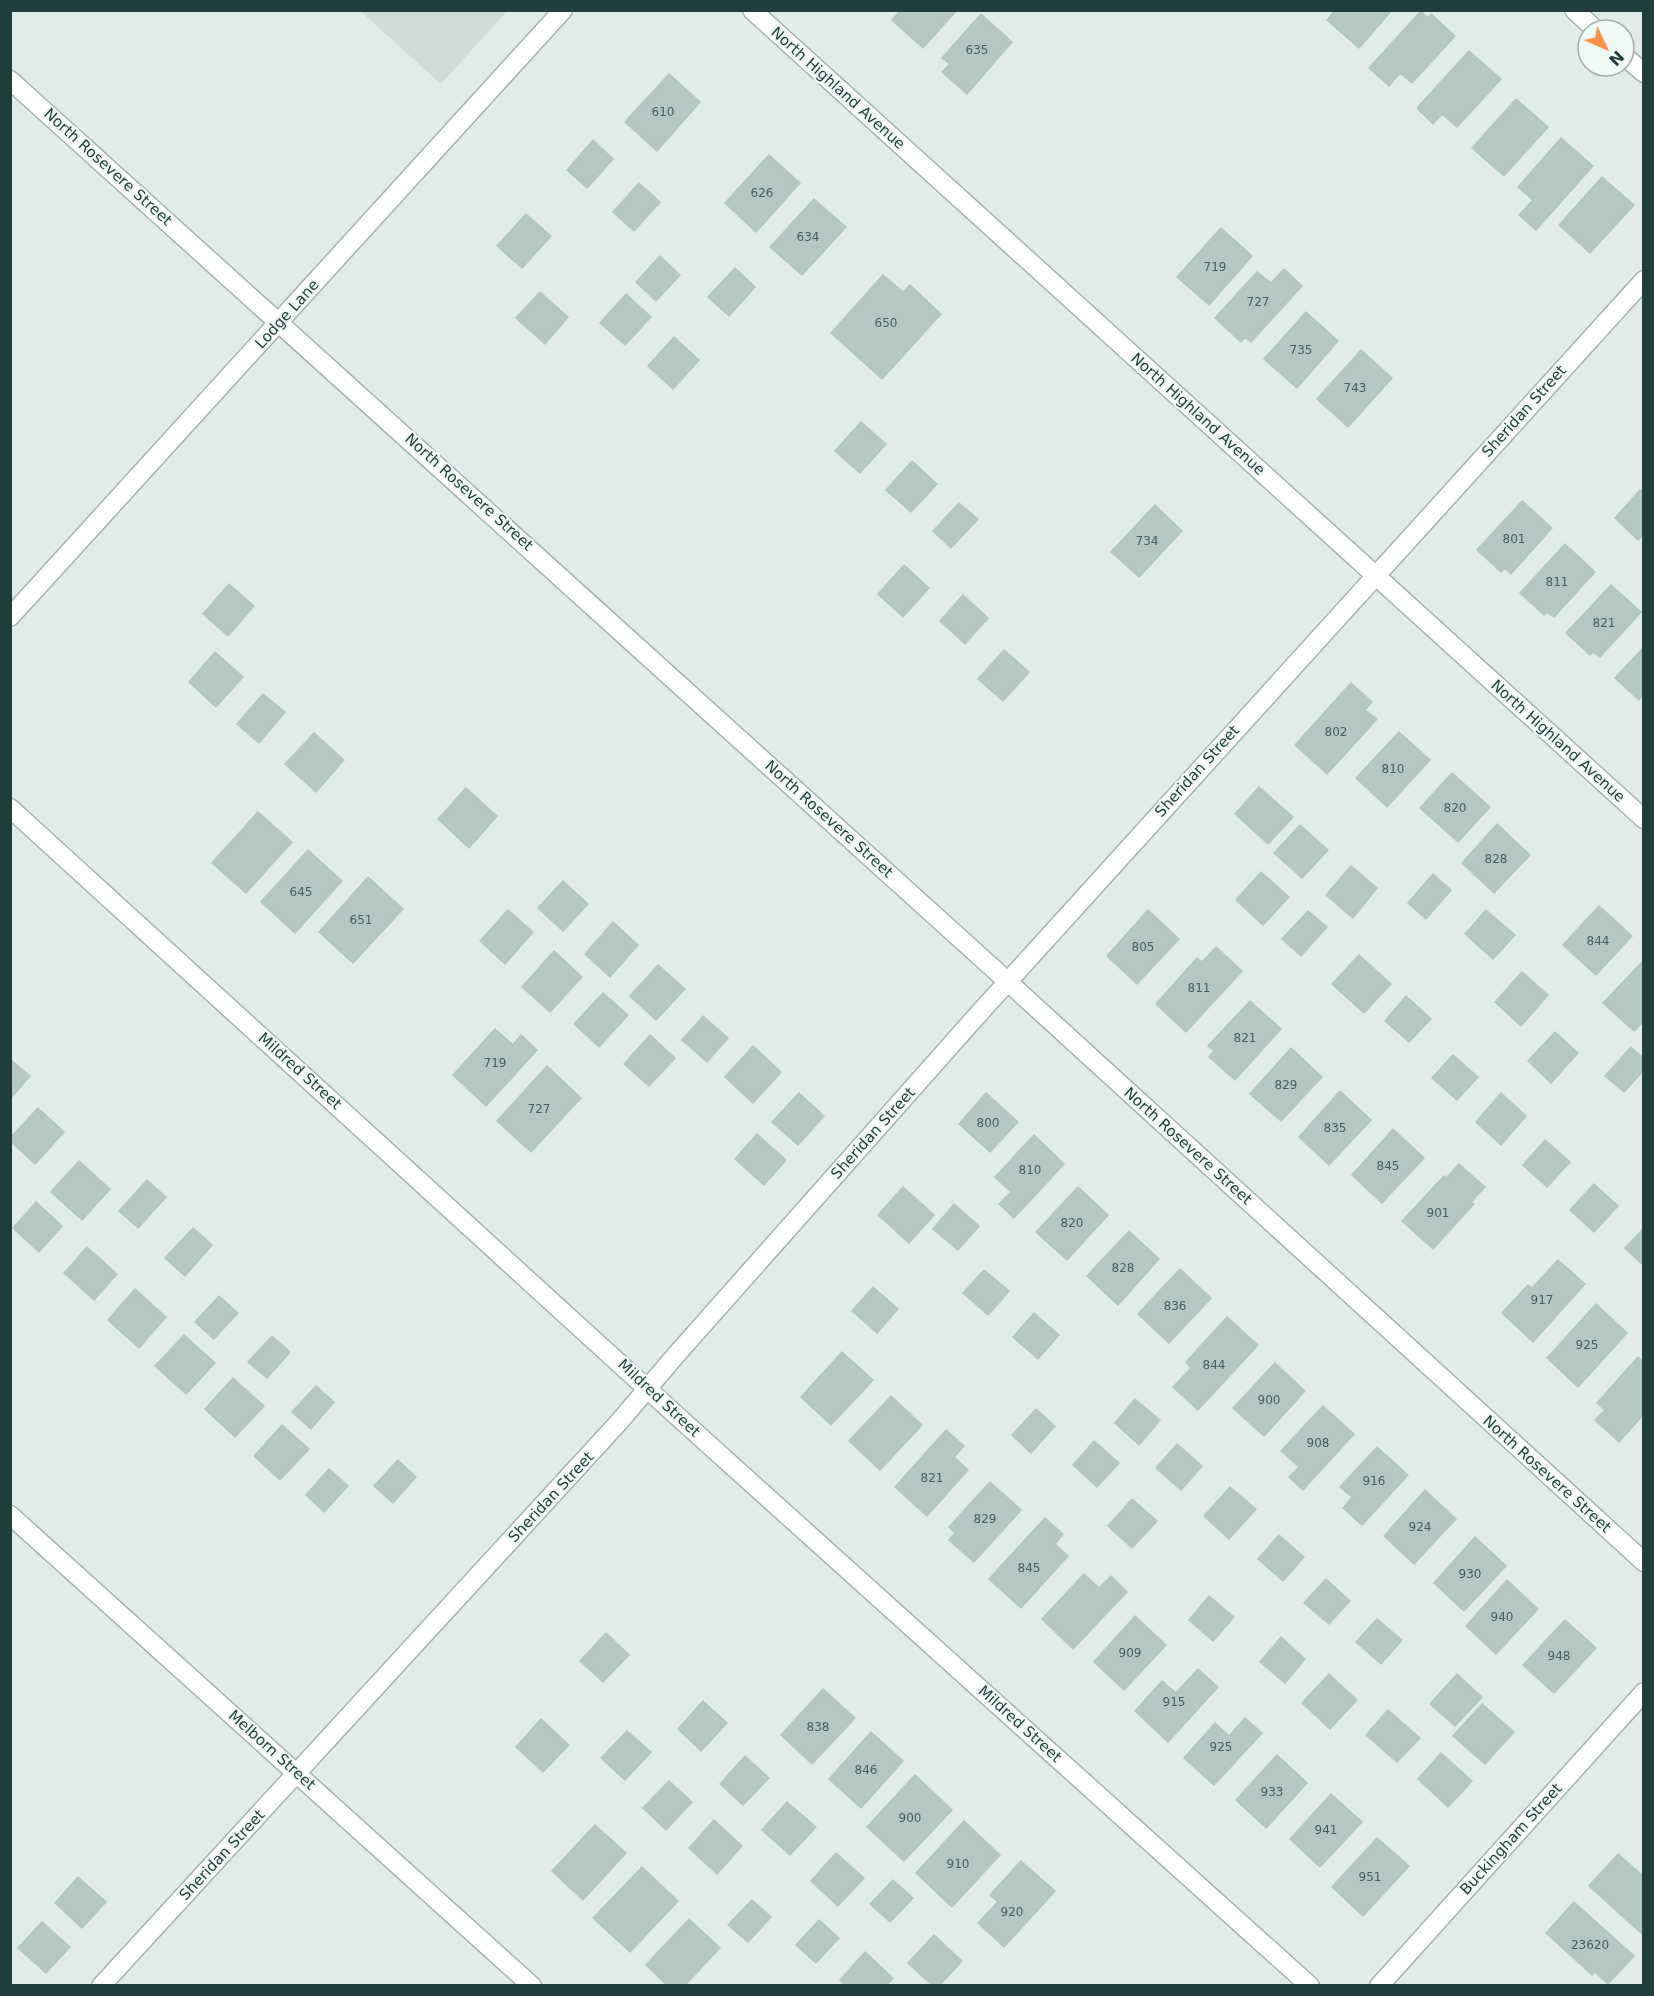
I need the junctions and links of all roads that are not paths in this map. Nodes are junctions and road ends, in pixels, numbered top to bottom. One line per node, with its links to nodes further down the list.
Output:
1 (562, 10): 5 (street, Lodge Lane)
2 (752, 10): 6 (street, North Highland Avenue)
3 (10, 80): 5 (street, North Rosevere Street)
4 (1644, 280): 6 (street, Sheridan Street)
5 (280, 322): 7 (street, Lodge Lane); 10 (street, North Rosevere Street)
6 (1375, 574): 9 (street, North Highland Avenue); 10 (street, Sheridan Street)
7 (10, 617)
8 (10, 808): 11 (street, Mildred Street)
9 (1644, 819)
10 (1008, 981): 11 (street, Sheridan Street); 13 (street, North Rosevere Street)
11 (647, 1388): 15 (street, Sheridan Street); 18 (street, Mildred Street)
12 (10, 1515): 15 (street, Melborn Street)
13 (1644, 1562)
14 (1644, 1692): 19 (street, Buckingham Street)
15 (297, 1772): 16 (street, Sheridan Street); 17 (street, Melborn Street)
16 (101, 1986)
17 (532, 1986)
18 (1310, 1986)
19 (1379, 1986)

